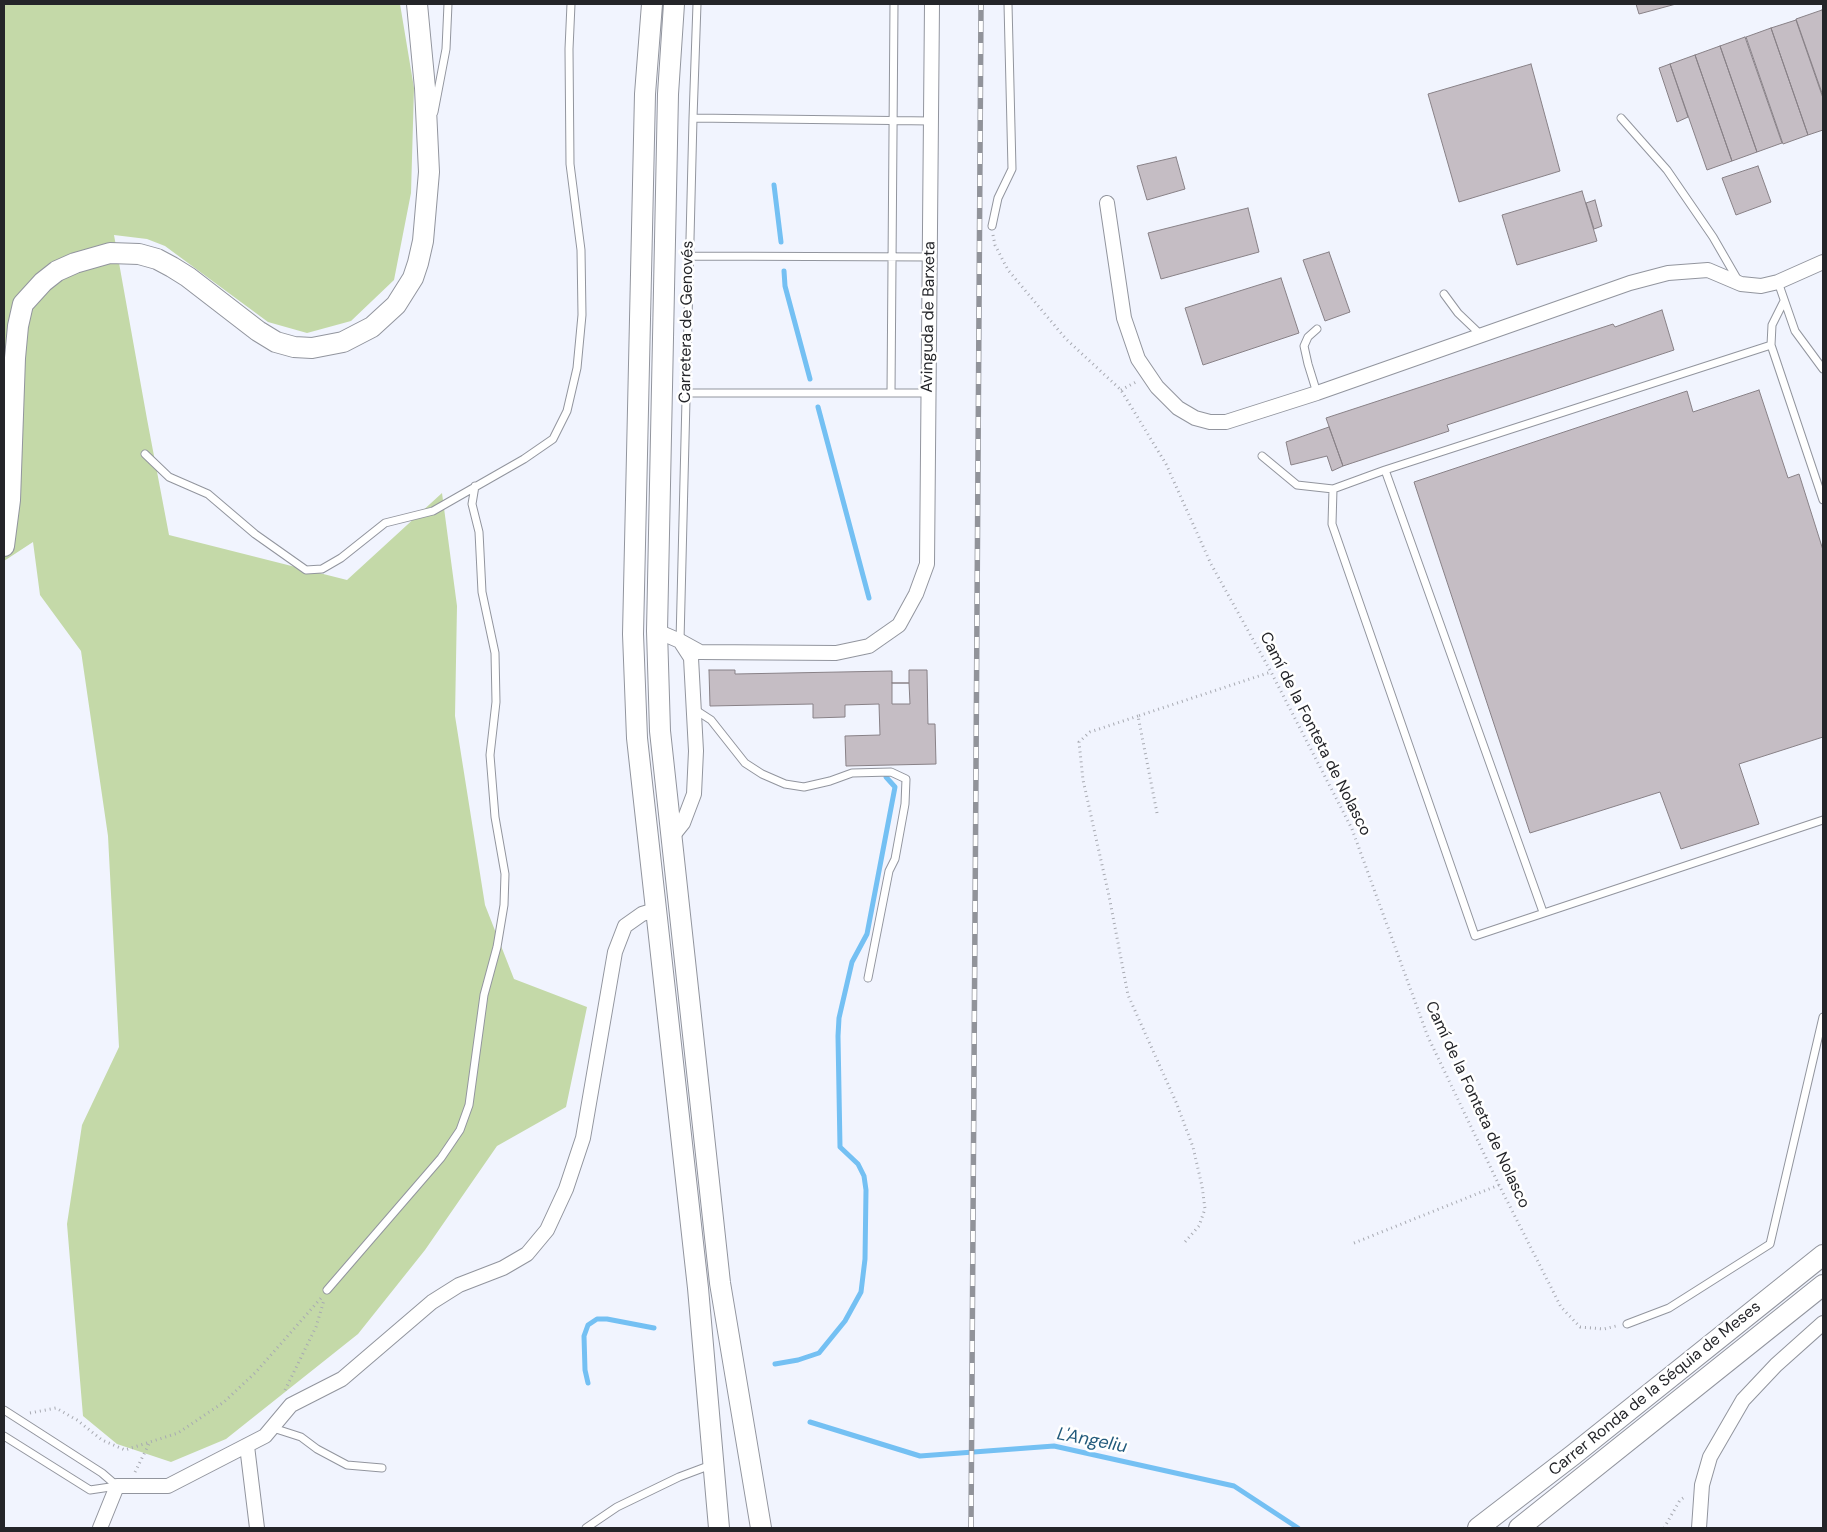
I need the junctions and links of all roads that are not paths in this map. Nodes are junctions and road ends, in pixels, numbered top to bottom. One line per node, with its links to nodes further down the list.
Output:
1 (417, 4): 14 (main road)
2 (448, 4): 14 (lane)
3 (571, 4): 36 (lane)
4 (652, 4): 45 (main road)
5 (674, 4): 40 (main road)
6 (697, 4): 10 (lane, Carretera de Genovés)
7 (894, 4): 12 (lane)
8 (932, 4): 13 (street, Avinguda de Barxeta)
9 (1008, 4): 16 (lane)
10 (692, 118): 12 (lane); 17 (lane, Carretera de Genovés)
11 (1621, 118): 22 (lane)
12 (894, 120): 13 (lane); 18 (lane)
13 (931, 121): 19 (street, Avinguda de Barxeta)
14 (428, 144): 39 (main road)
15 (1107, 203): 32 (street)
16 (992, 226)
17 (689, 256): 18 (lane); 29 (lane, Carretera de Genovés)
18 (892, 256): 19 (lane); 30 (lane)
19 (930, 257): 31 (street, Avinguda de Barxeta)
20 (1823, 262): 21 (street)
21 (1778, 282): 22 (street); 24 (lane)
22 (1740, 284): 26 (street)
23 (1444, 294): 26 (lane)
24 (1784, 301): 27 (lane); 28 (lane)
25 (1317, 329): 32 (lane)
26 (1481, 334): 32 (street)
27 (1771, 344): 35 (lane); 38 (lane)
28 (1823, 369)
29 (686, 393): 30 (lane); 41 (lane, Carretera de Genovés)
30 (891, 393): 31 (lane)
31 (928, 393): 41 (street, Avinguda de Barxeta)
32 (1317, 393)
33 (145, 454): 36 (lane)
34 (1262, 456): 37 (lane)
35 (1386, 470): 37 (lane); 46 (lane)
36 (475, 486): 51 (lane)
37 (1334, 489): 46 (lane)
38 (1823, 500)
39 (4, 546)
40 (657, 631): 41 (street); 44 (main road)
41 (680, 641): 42 (street, Carretera de Genovés)
42 (694, 709): 44 (street, Carretera de Genovés); 47 (lane)
43 (1823, 820): 46 (lane)
44 (671, 838): 66 (main road)
45 (655, 910): 55 (street); 58 (main road)
46 (1543, 912)
47 (868, 978)
48 (1823, 1017): 53 (lane)
49 (1823, 1255): 61 (main road, Carrer Ronda de la Séquia de Meses)
50 (1823, 1285): 67 (main road, Carrer Ronda de la Séquia de Meses)
51 (328, 1290)
52 (1823, 1323): 68 (street)
53 (1627, 1324)
54 (4, 1410): 60 (lane)
55 (273, 1428): 57 (street); 59 (lane)
56 (4, 1436): 60 (lane)
57 (247, 1446): 60 (street); 63 (street)
58 (714, 1464): 64 (lane); 65 (main road)
59 (382, 1468)
60 (123, 1486): 62 (street)
61 (1482, 1525)
62 (100, 1528)
63 (257, 1528)
64 (586, 1528)
65 (719, 1528)
66 (761, 1528)
67 (1519, 1528)
68 (1699, 1528)

